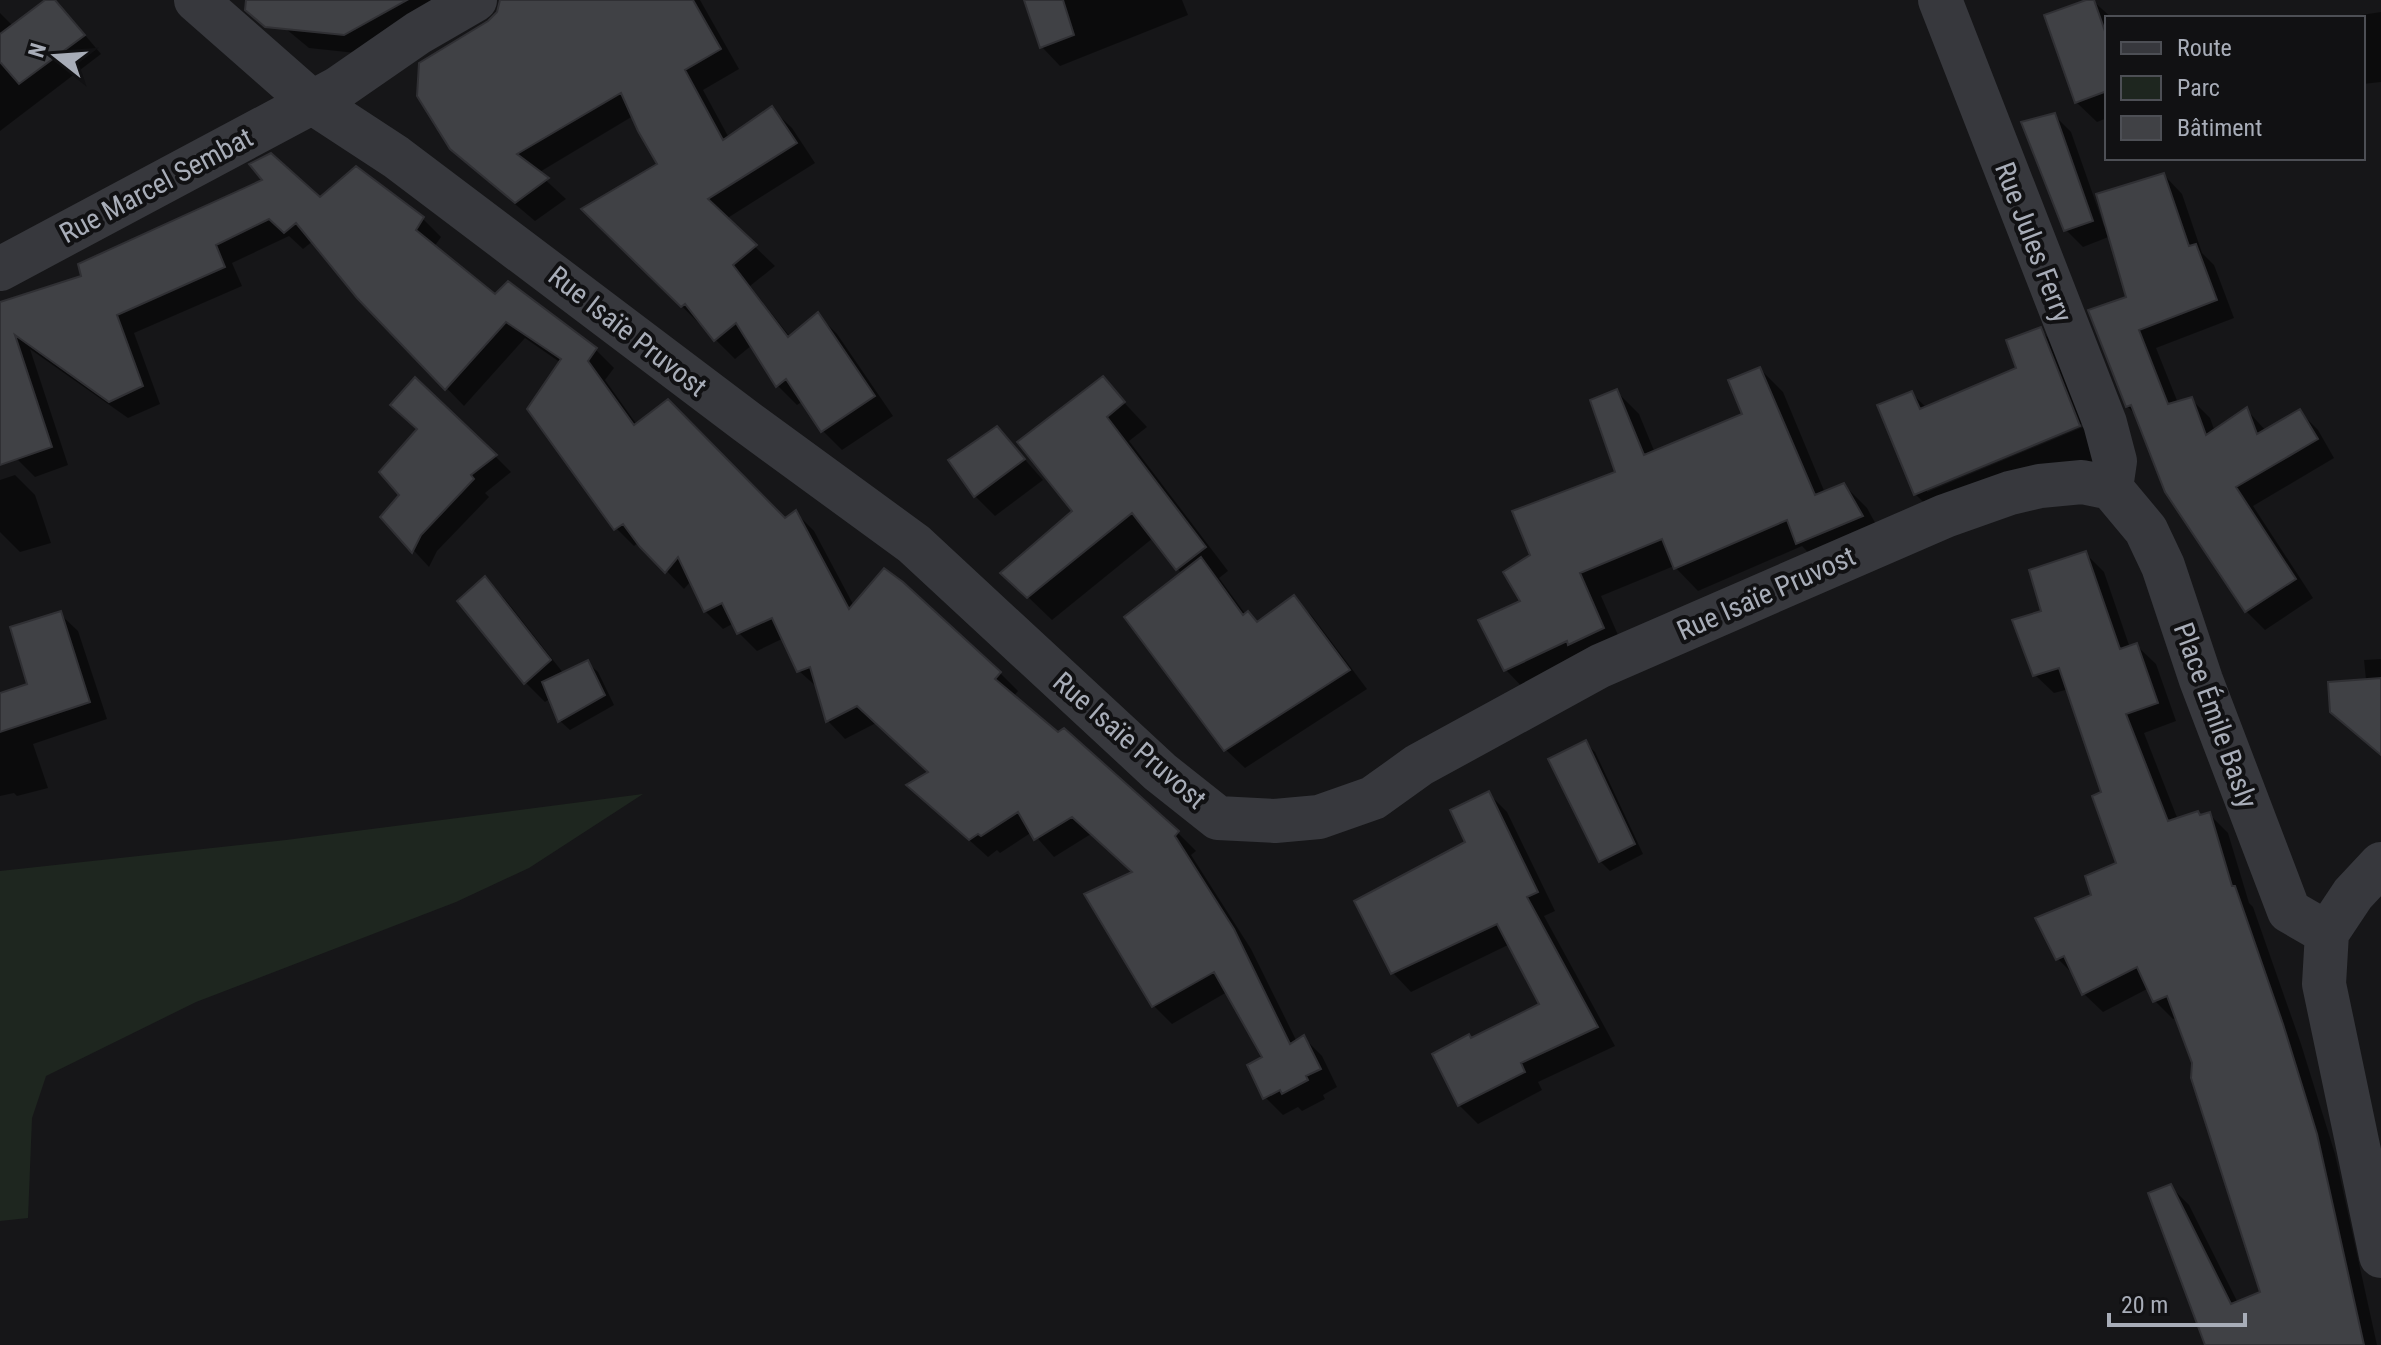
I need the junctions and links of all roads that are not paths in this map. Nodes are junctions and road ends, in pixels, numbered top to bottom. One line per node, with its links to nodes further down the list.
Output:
1 (196, 0): 4 (street, Rue Isaïe Pruvost)
2 (475, 0): 4 (street, Rue Marcel Sembat)
3 (1940, 0): 6 (street, Rue Jules Ferry)
4 (312, 102): 5 (street, Rue Marcel Sembat); 6 (street, Rue Isaïe Pruvost)
5 (0, 269)
6 (2111, 488): 8 (street, Place Émile Basly)
7 (2381, 864): 8 (street)
8 (2327, 933): 9 (street)
9 (2381, 1256)

